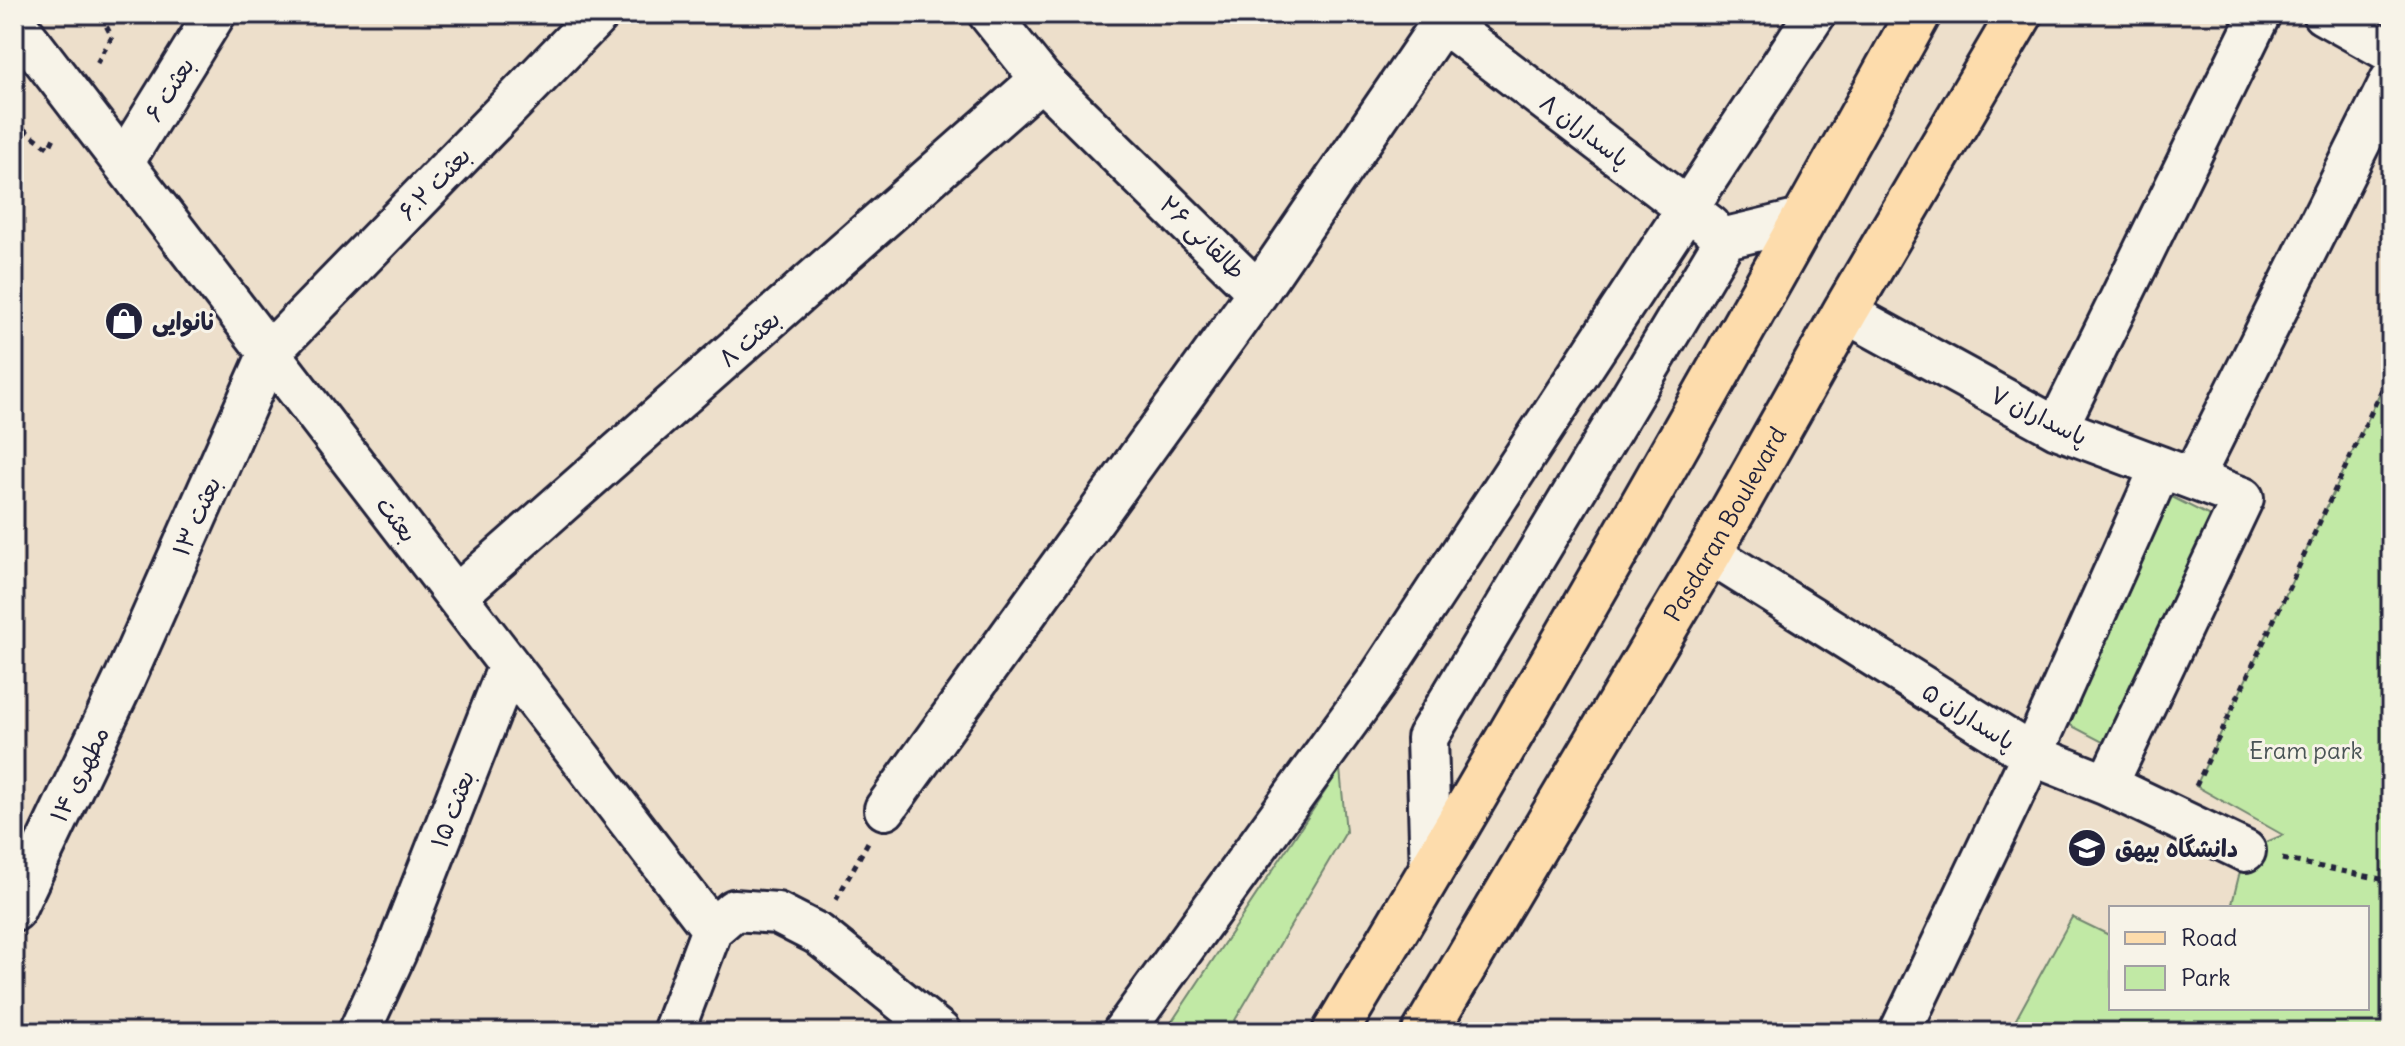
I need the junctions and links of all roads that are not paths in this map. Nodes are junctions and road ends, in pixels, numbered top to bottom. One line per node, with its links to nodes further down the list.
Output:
1 (215, 14): 14 (street, بعثت ۶)
2 (599, 14): 20 (street, بعثت ۶.۲)
3 (989, 14): 12 (street, طالقانی ۲۶)
4 (1815, 14): 15 (street)
5 (1918, 14): 16 (main road)
6 (2020, 14): 19 (main road, Pasdaran Boulevard)
7 (2260, 14): 21 (street)
8 (2323, 14): 11 (street)
9 (1446, 18): 15 (street, پاسداران ۸); 18 (street, طالقانی ۲۶)
10 (14, 21): 14 (street, بعثت)
11 (2391, 52)
12 (1041, 79): 18 (street, طالقانی ۲۶); 24 (street, بعثت ۸)
13 (2391, 80): 22 (street)
14 (123, 163): 20 (street, بعثت)
15 (1688, 209): 17 (street, پاسداران ۸); 37 (street)
16 (1805, 219): 17 (street); 31 (main road)
17 (1726, 238): 31 (street)
18 (1258, 292): 29 (street)
19 (1845, 312): 21 (street, پاسداران ۷); 23 (main road, Pasdaran Boulevard)
20 (269, 353): 24 (street, بعثت); 26 (street, بعثت ۱۳)
21 (2057, 428): 22 (street, پاسداران ۷)
22 (2177, 472): 27 (street); 28 (street, پاسداران ۷)
23 (1709, 553): 27 (street, پاسداران ۵); 39 (main road, Pasdaran Boulevard)
24 (456, 596): 25 (street, بعثت)
25 (509, 665): 33 (street, بعثت); 34 (street, بعثت ۱۵)
26 (124, 680): 32 (street, مطهری ۱۴)
27 (2032, 755): 28 (street, پاسداران ۵); 40 (street)
28 (2107, 785): 30 (street, پاسداران ۵)
29 (885, 809)
30 (2245, 851)
31 (1431, 872): 38 (main road)
32 (14, 911)
33 (712, 929): 35 (street); 36 (street)
34 (359, 1032)
35 (673, 1032)
36 (940, 1032)
37 (1123, 1032)
38 (1335, 1032)
39 (1425, 1032)
40 (1900, 1032)

